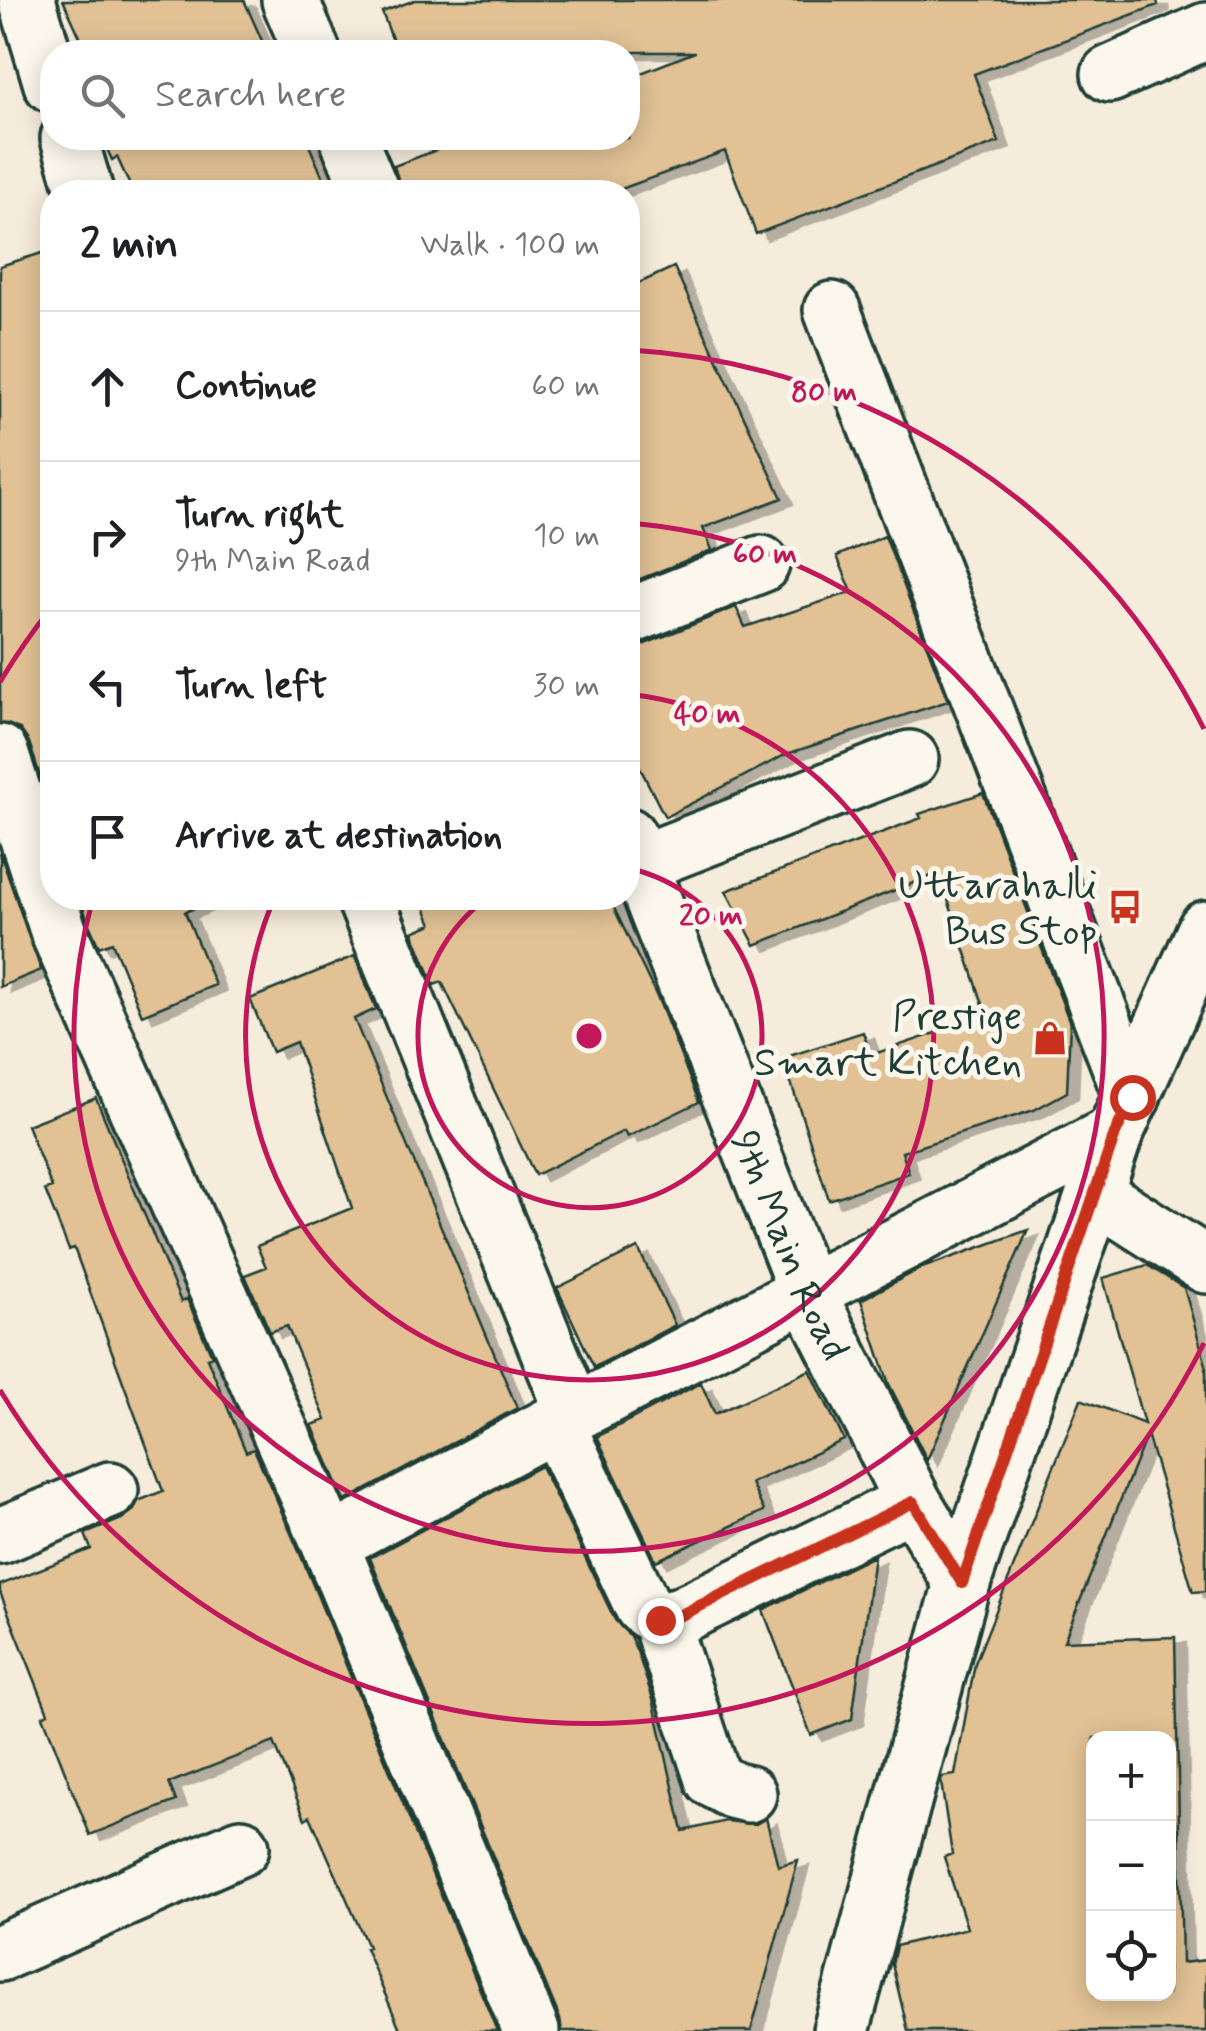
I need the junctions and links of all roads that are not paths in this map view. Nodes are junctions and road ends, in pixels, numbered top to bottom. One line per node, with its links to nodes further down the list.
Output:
1 (27, 0): 5 (street)
2 (290, 0): 4 (street)
3 (1206, 31): 6 (street)
4 (307, 40)
5 (40, 44)
6 (1110, 74)
7 (73, 150): 9 (street)
8 (353, 150): 10 (street)
9 (81, 180)
10 (366, 180)
11 (832, 310): 22 (street)
12 (761, 564): 13 (street)
13 (640, 613)
14 (0, 753): 18 (street)
15 (910, 759): 16 (street)
16 (640, 848)
17 (640, 868): 25 (street, 9th Main Road)
18 (40, 873)
19 (52, 910): 30 (street)
20 (370, 910): 26 (street)
21 (1206, 930): 22 (street)
22 (1123, 1115): 23 (street); 25 (street)
23 (1096, 1194): 24 (street); 31 (street)
24 (1206, 1265)
25 (807, 1292): 26 (street); 28 (street, 9th Main Road)
26 (565, 1418): 30 (street); 32 (street)
27 (110, 1490): 29 (street)
28 (913, 1502): 31 (street, 9th Main Road); 32 (street)
29 (0, 1536)
30 (330, 1544): 36 (street)
31 (962, 1583): 37 (street)
32 (660, 1620): 33 (street)
33 (748, 1794)
34 (241, 1847): 35 (street)
35 (0, 1953)
36 (531, 2031)
37 (841, 2031)

